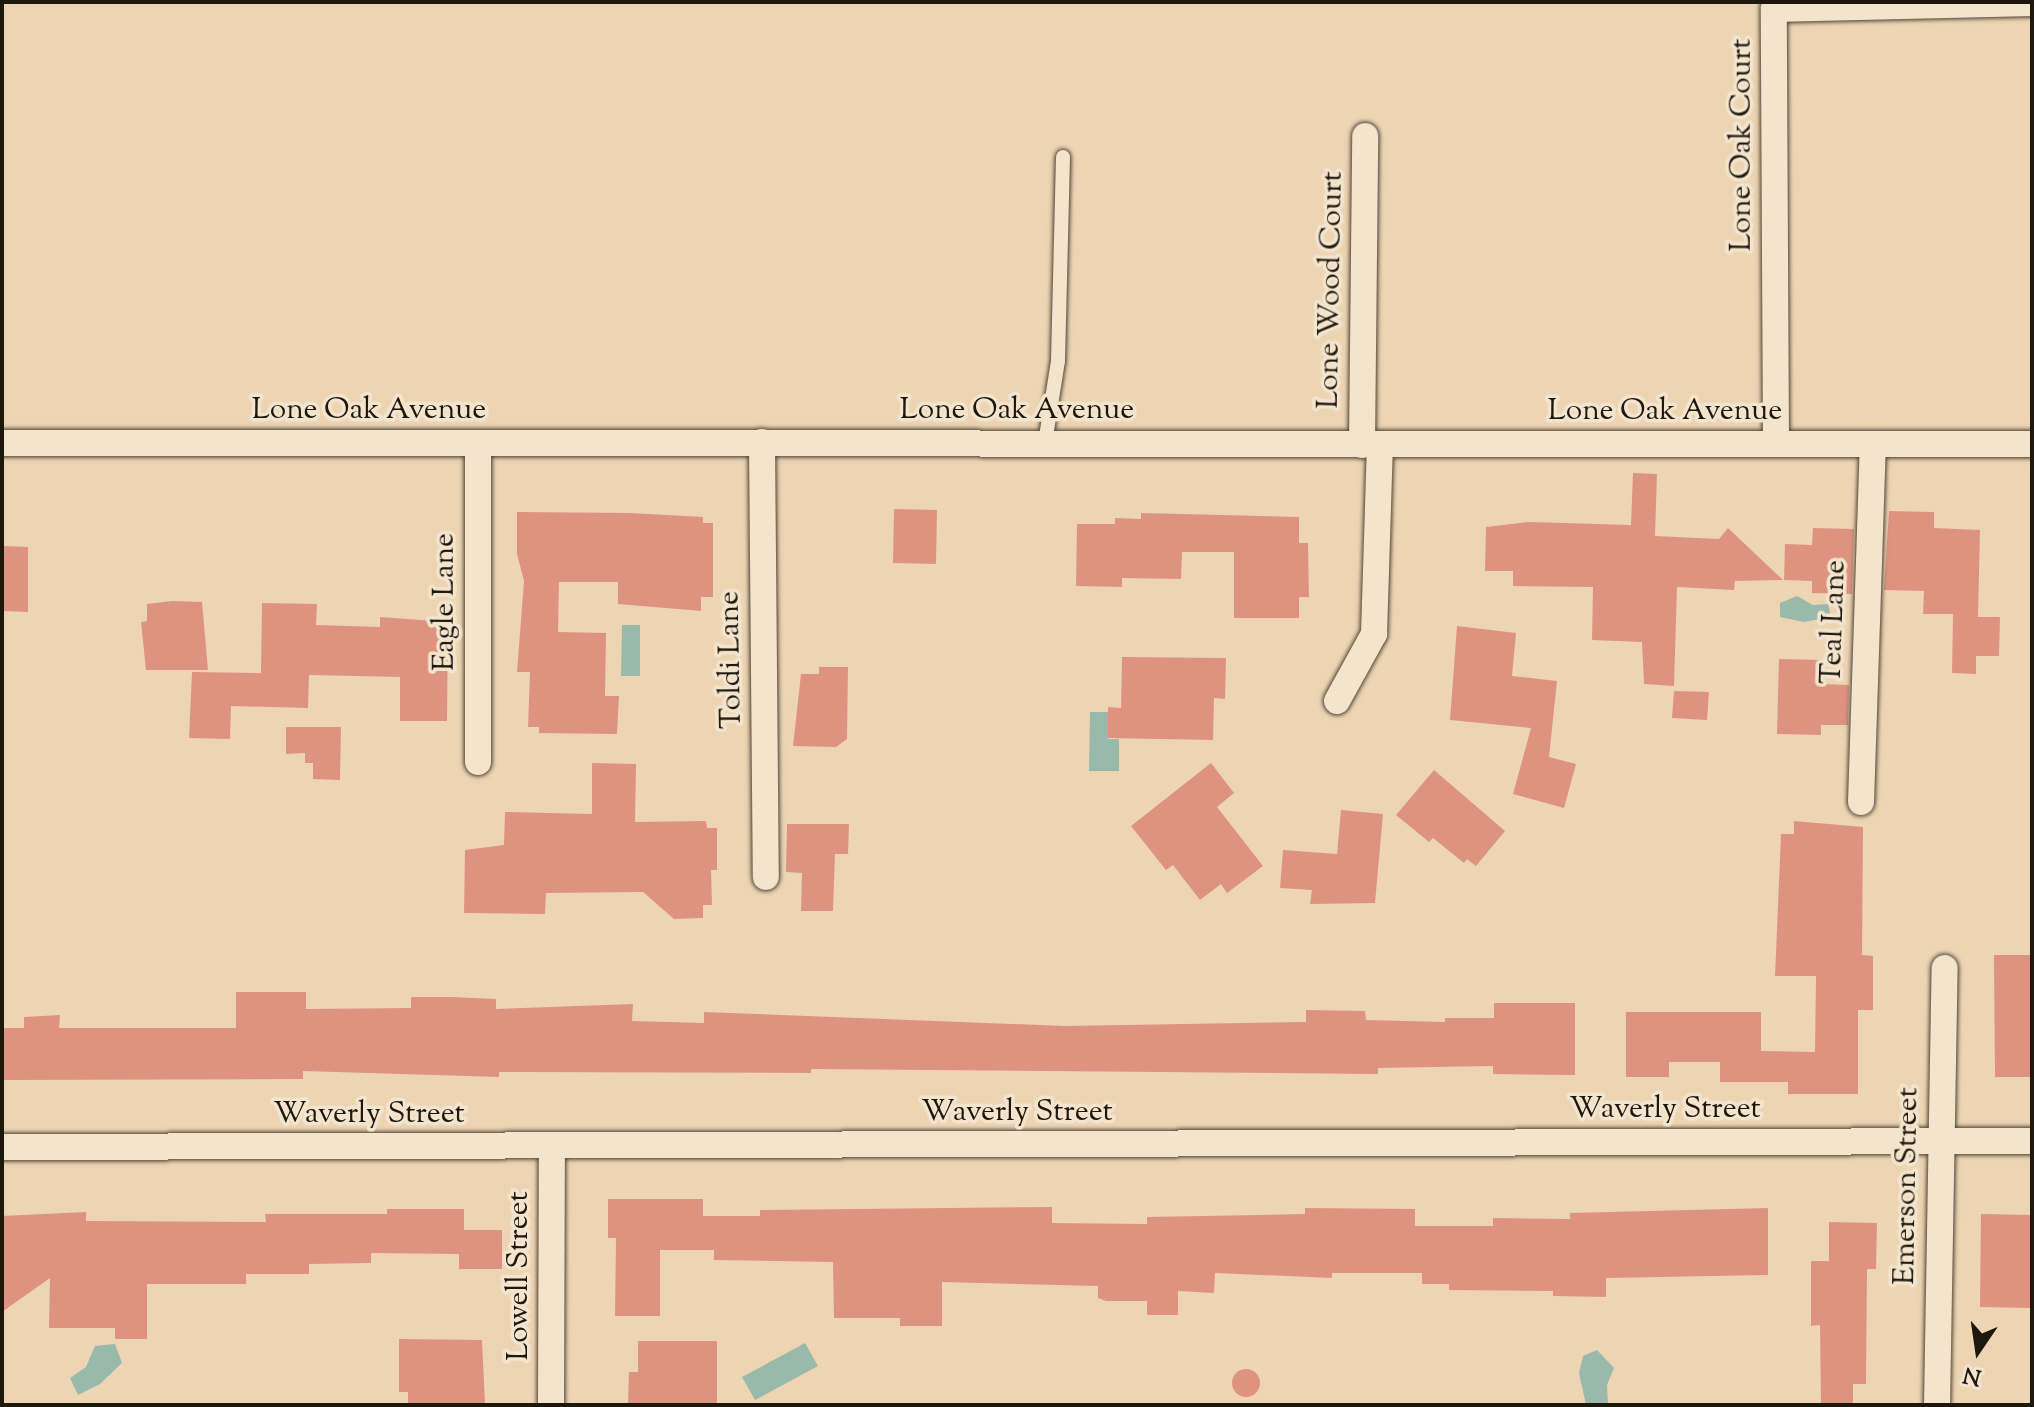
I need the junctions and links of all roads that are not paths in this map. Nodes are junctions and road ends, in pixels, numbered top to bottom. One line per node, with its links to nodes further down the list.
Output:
1 (2032, 3): 8 (street, Lone Oak Court)
2 (1365, 136): 11 (street, Lone Wood Court)
3 (1063, 157): 7 (lane)
4 (762, 442): 6 (street, Lone Oak Avenue); 7 (street, Lone Oak Avenue); 15 (street, Toldi Lane)
5 (2, 443): 6 (street, Lone Oak Avenue)
6 (478, 443): 13 (street, Eagle Lane)
7 (1045, 443): 11 (street, Lone Oak Avenue)
8 (1776, 443): 9 (street, Lone Oak Avenue); 11 (street, Lone Oak Avenue)
9 (1873, 444): 10 (street, Lone Oak Avenue); 14 (street, Teal Lane)
10 (2032, 444)
11 (1371, 445): 12 (street, Lone Wood Court)
12 (1337, 701)
13 (478, 762)
14 (1861, 802)
15 (766, 877)
16 (1945, 968): 17 (street, Emerson Street)
17 (1939, 1140): 18 (street, Waverly Street); 20 (street, Waverly Street); 22 (street, Emerson Street)
18 (2032, 1141)
19 (2, 1147): 20 (street, Waverly Street)
20 (552, 1147): 21 (street, Lowell Street)
21 (551, 1405)
22 (1937, 1405)

